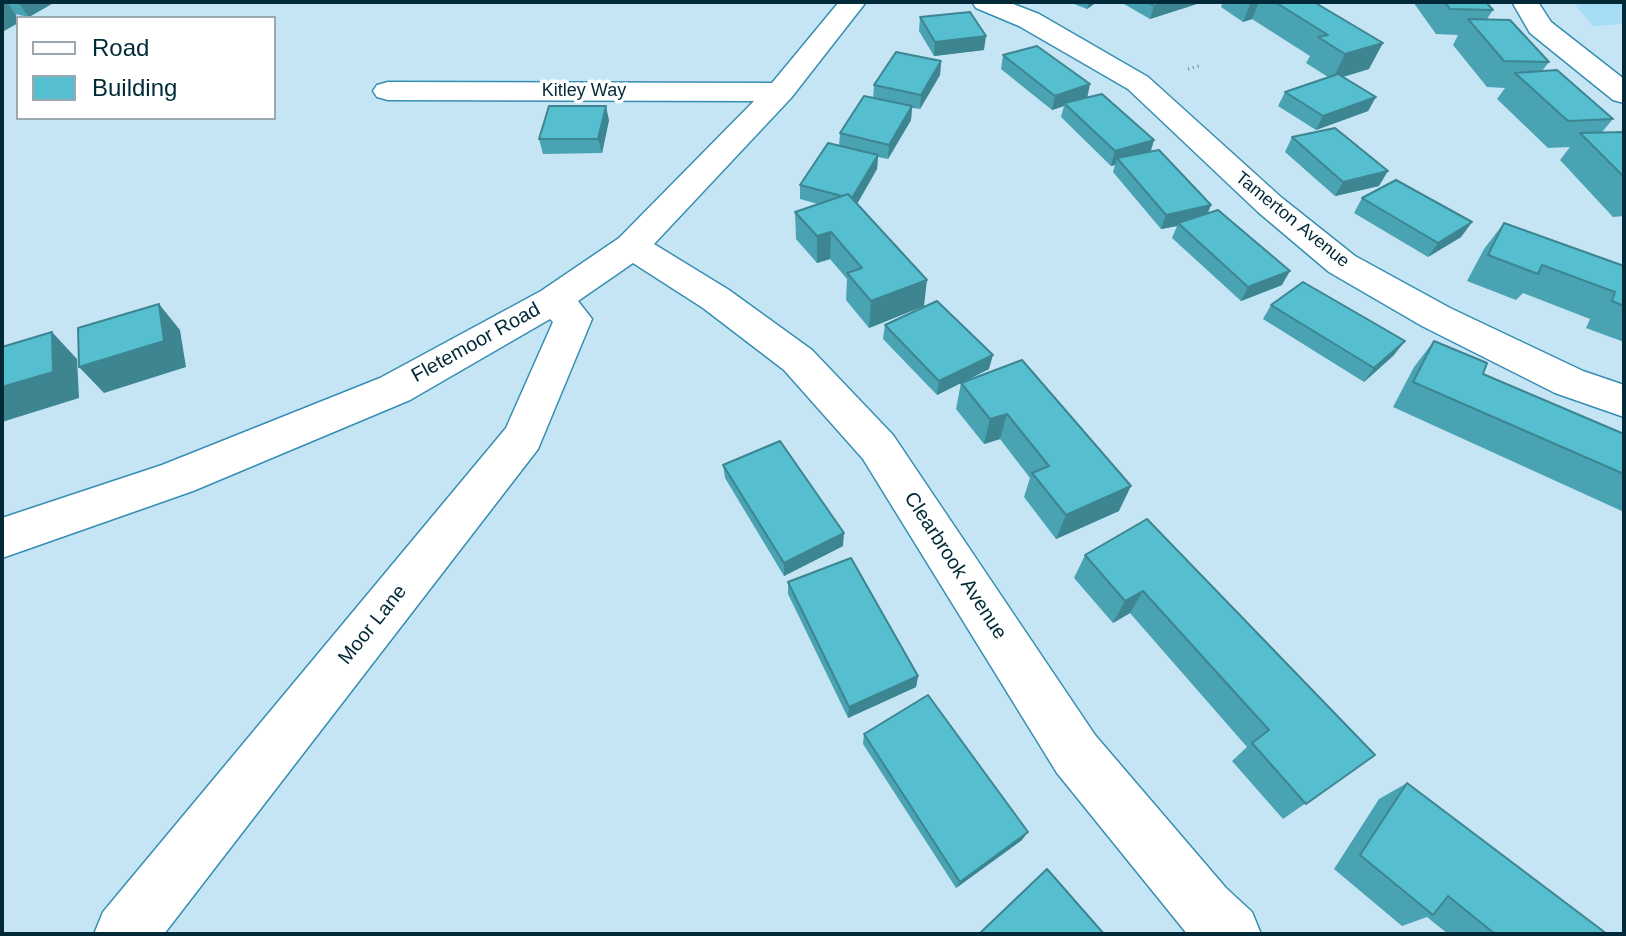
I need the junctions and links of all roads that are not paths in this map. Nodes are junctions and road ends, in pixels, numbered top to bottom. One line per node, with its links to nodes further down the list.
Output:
1 (853, 2): 5 (street, Fletemoor Road)
2 (985, 2): 9 (street, Tamerton Avenue)
3 (1525, 2): 6 (street)
4 (388, 91): 5 (street, Kitley Way)
5 (780, 92): 7 (street, Fletemoor Road)
6 (1624, 94)
7 (632, 246): 8 (street, Fletemoor Road); 12 (street, Clearbrook Avenue)
8 (554, 300): 10 (street, Fletemoor Road); 11 (street, Moor Lane)
9 (1624, 401)
10 (2, 538)
11 (125, 934)
12 (1230, 934)

